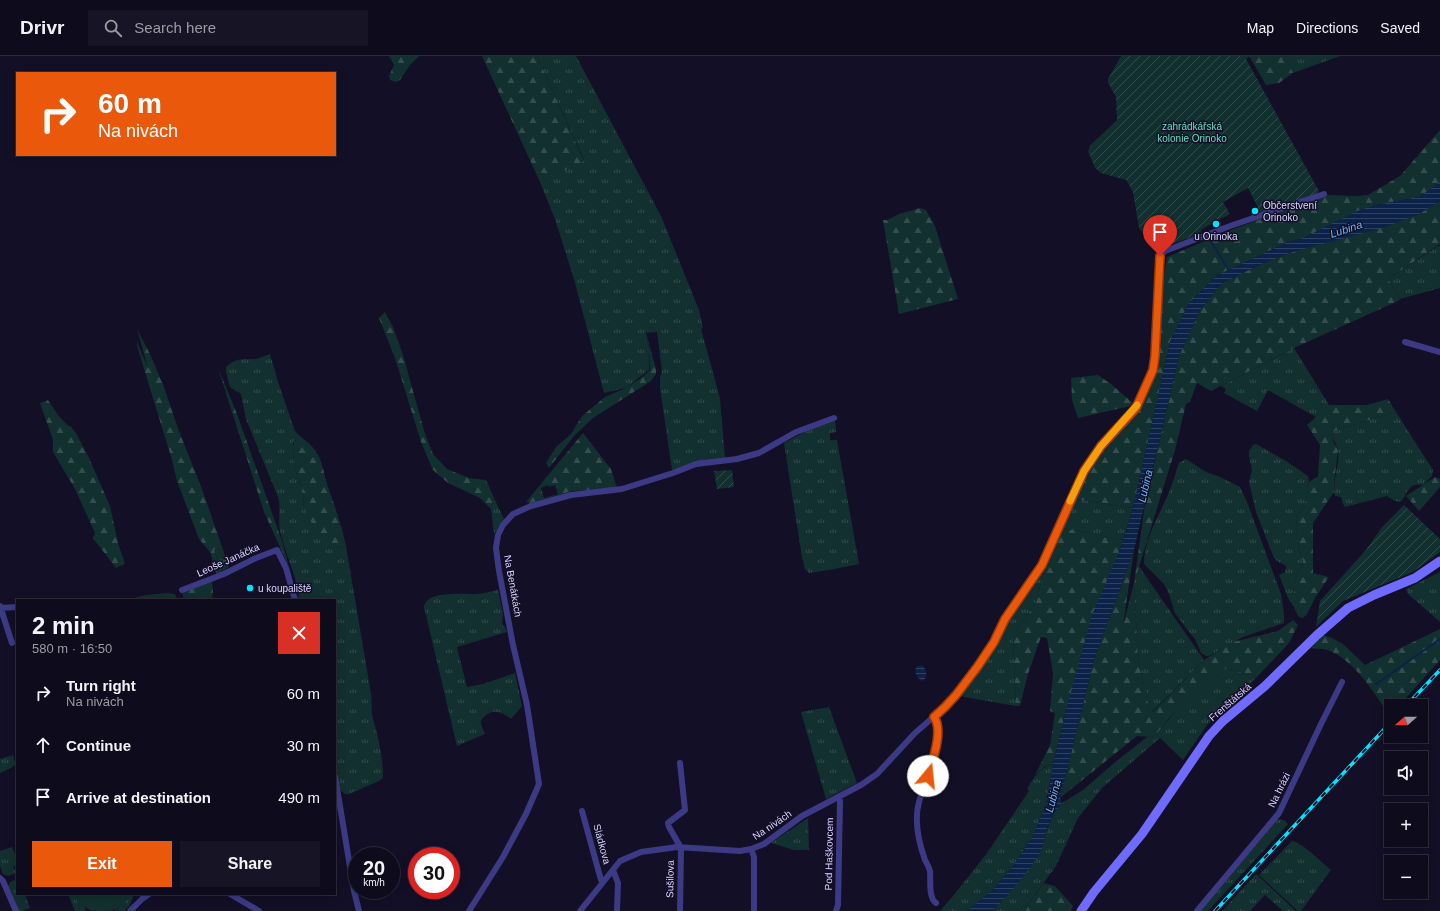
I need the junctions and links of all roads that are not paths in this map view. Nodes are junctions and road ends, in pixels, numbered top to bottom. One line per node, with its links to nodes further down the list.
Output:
1 (1324, 194): 12 (street, Na nivách)
2 (1405, 342): 3 (street)
3 (1440, 352)
4 (834, 418): 29 (street, Na Benátkách)
5 (1440, 561): 35 (main road, Frenštátská)
6 (182, 590): 7 (street, Leoše Janáčka)
7 (295, 599)
8 (16, 607): 9 (street)
9 (0, 608): 10 (street)
10 (12, 643)
11 (1342, 682): 36 (street, Na hrázi)
12 (934, 717): 15 (street, Na nivách); 24 (street)
13 (680, 763): 17 (street)
14 (336, 782): 28 (street)
15 (839, 797): 18 (street, Na nivách); 34 (street, Pod Haškovcem)
16 (582, 811): 21 (street, Sládkova)
17 (681, 848): 18 (street, Na nivách); 19 (street, Na nivách); 32 (street, Sušilova)
18 (752, 850): 33 (street)
19 (613, 870): 21 (street, Na nivách); 31 (street, Sládkova)
20 (0, 878): 26 (street)
21 (604, 881): 30 (street, Na nivách)
22 (148, 895): 27 (street)
23 (232, 895): 25 (street)
24 (936, 903)
25 (257, 910)
26 (16, 911)
27 (130, 911)
28 (359, 911)
29 (470, 911)
30 (580, 911)
31 (617, 911)
32 (680, 911)
33 (754, 911)
34 (836, 911)
35 (1081, 911)
36 (1197, 911)

